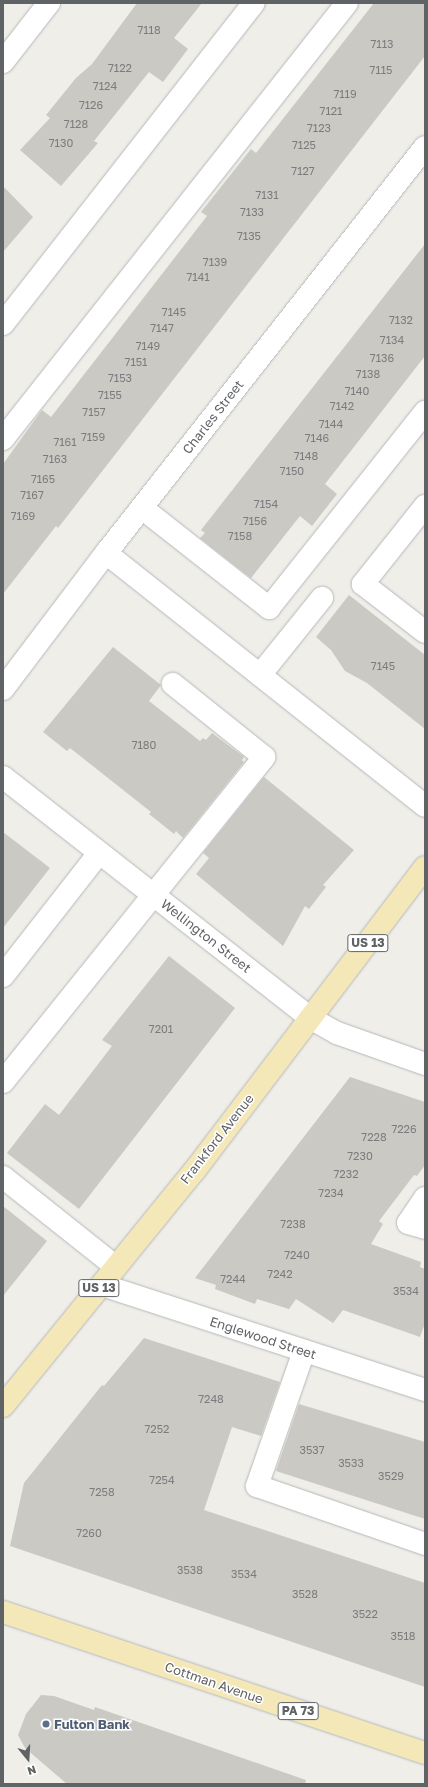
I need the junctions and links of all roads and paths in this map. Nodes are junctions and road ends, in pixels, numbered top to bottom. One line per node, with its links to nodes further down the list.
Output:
1 (49, 3): 4 (street)
2 (254, 3): 6 (street)
3 (347, 3): 8 (street)
4 (3, 62)
5 (425, 147): 10 (street, Charles Street)
6 (3, 324)
7 (425, 412): 10 (street)
8 (3, 439)
9 (425, 506): 13 (street)
10 (142, 508): 11 (street, Charles Street)
11 (106, 553): 14 (street); 16 (street, Charles Street)
12 (322, 598): 14 (street)
13 (424, 630)
14 (260, 675): 18 (street)
15 (173, 684): 21 (street)
16 (3, 689)
17 (3, 777): 19 (street, Wellington Street)
18 (425, 806)
19 (99, 853): 21 (street, Wellington Street); 22 (street)
20 (425, 867): 23 (main road, Frankford Avenue / US 13)
21 (154, 895): 23 (street, Wellington Street); 25 (street)
22 (3, 976)
23 (310, 1018): 24 (street, Wellington Street); 29 (main road, Frankford Avenue / US 13)
24 (425, 1064)
25 (3, 1082)
26 (3, 1177): 29 (street)
27 (425, 1198): 28 (street)
28 (425, 1228)
29 (116, 1267): 30 (main road, Frankford Avenue / US 13)
30 (102, 1285): 31 (street, Englewood Street); 33 (main road, Frankford Avenue / US 13)
31 (304, 1351): 32 (street, Englewood Street); 34 (street)
32 (425, 1390)
33 (3, 1406)
34 (425, 1544)
35 (3, 1612): 36 (main road, Cottman Avenue / PA 73)
36 (425, 1753)

